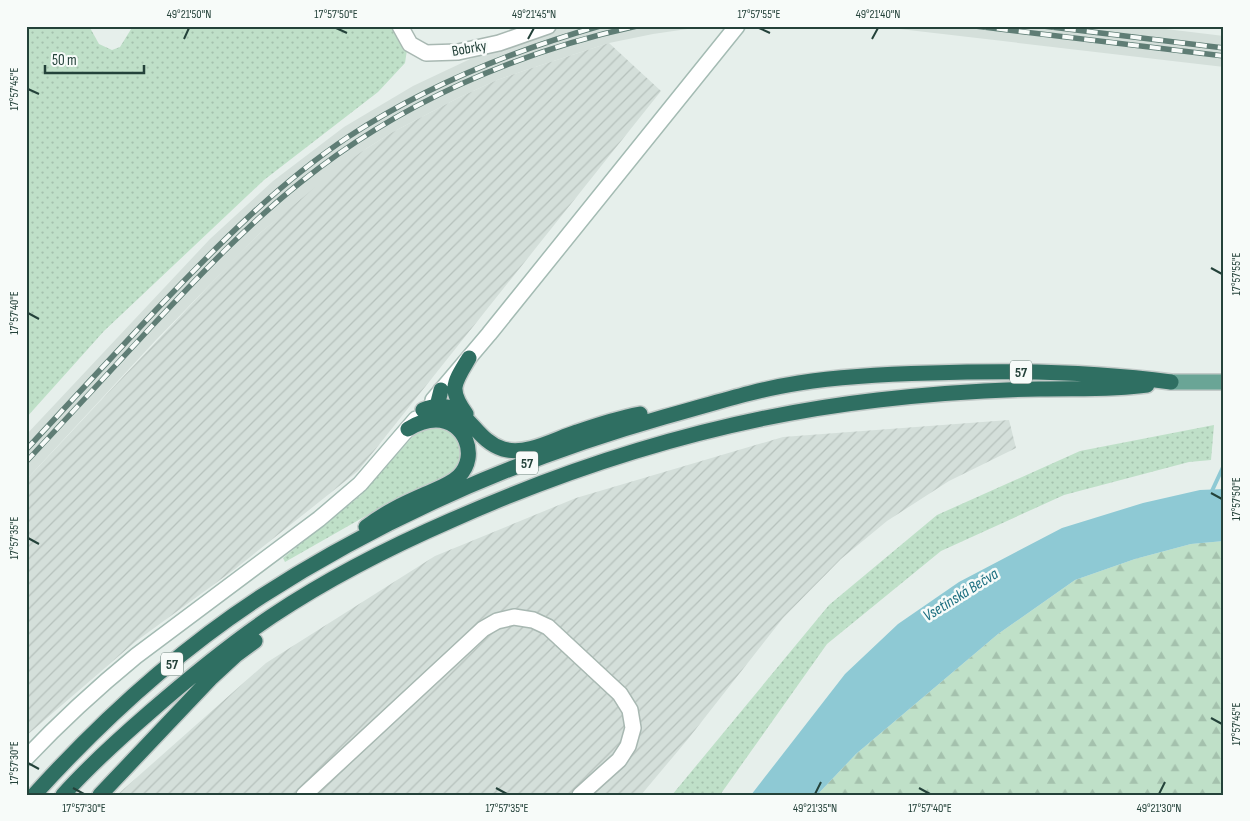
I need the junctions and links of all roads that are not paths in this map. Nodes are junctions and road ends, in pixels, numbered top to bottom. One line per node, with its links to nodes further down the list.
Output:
1 (400, 26): 2 (street, Bobrky)
2 (548, 26)
3 (733, 30): 4 (street)
4 (469, 358): 7 (street); 11 (highway)
5 (1170, 382): 6 (main road, 57); 8 (highway, 57); 13 (highway, 57)
6 (1224, 382)
7 (441, 390): 9 (highway)
8 (735, 397): 11 (highway); 14 (highway, 57)
9 (430, 408): 10 (highway); 11 (highway); 12 (street)
10 (446, 421): 12 (highway); 14 (highway)
11 (472, 424)
12 (408, 430): 15 (street)
13 (393, 546): 17 (highway, 57); 18 (highway)
14 (329, 556): 16 (highway, 57)
15 (26, 758)
16 (34, 795)
17 (63, 795)
18 (100, 795)
19 (304, 795): 20 (street)
20 (580, 795)

